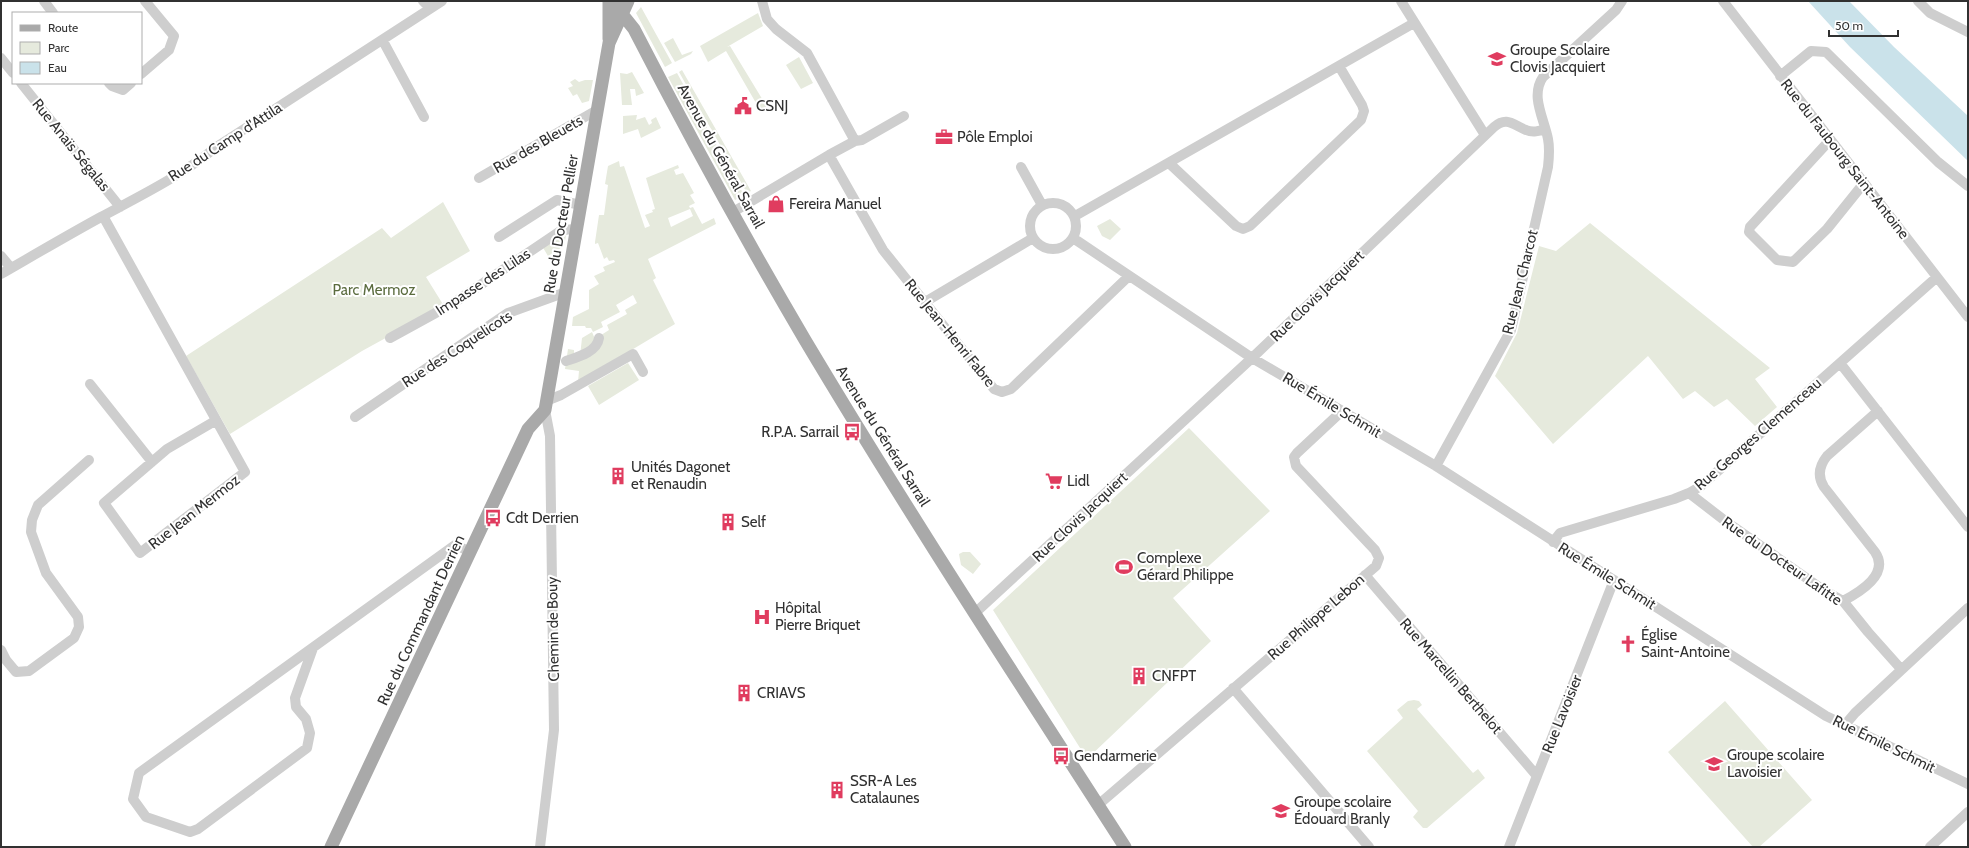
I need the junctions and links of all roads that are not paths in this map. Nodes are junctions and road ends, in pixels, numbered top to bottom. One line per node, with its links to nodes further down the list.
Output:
1 (44, 1): 11 (street)
2 (145, 1): 19 (street)
3 (442, 1): 9 (street, Rue du Camp d'Attila)
4 (762, 1): 30 (street)
5 (1401, 1): 12 (street)
6 (1622, 1): 27 (street)
7 (1723, 1): 20 (street, Rue du Faubourg Saint-Antoine)
8 (1918, 1): 13 (street)
9 (427, 5): 14 (street, Rue du Camp d'Attila)
10 (620, 5): 15 (main road, Rue du Docteur Pellier); 15 (main road, Rue du Docteur Pellier); 40 (main road, Avenue du Général Sarrail)
11 (52, 12)
12 (1414, 24): 17 (street); 28 (street)
13 (1966, 28)
14 (383, 41): 26 (street); 39 (street, Rue du Camp d'Attila)
15 (609, 43): 24 (main road, Rue du Docteur Pellier)
16 (1, 58): 18 (street)
17 (1339, 66): 32 (street); 32 (street)
18 (12, 72)
19 (142, 73)
20 (1780, 76): 29 (street, Rue du Faubourg Saint-Antoine); 36 (street)
21 (22, 84): 39 (street, Rue Anaïs Ségalas)
22 (110, 84): 23 (street)
23 (130, 84)
24 (597, 110): 34 (street, Rue des Bleuets); 37 (main road, Rue du Docteur Pellier)
25 (904, 116): 30 (street)
26 (424, 118)
27 (1545, 129): 28 (street, Rue Clovis Jacquiert); 69 (street, Rue Jean Charcot)
28 (1485, 135): 57 (street, Rue Clovis Jacquiert)
29 (1830, 140): 35 (street, Rue du Faubourg Saint-Antoine); 35 (street)
30 (855, 141): 31 (street)
31 (828, 155): 40 (street); 53 (street, Rue Jean-Henri Fabre)
32 (1168, 163): 42 (street)
33 (1021, 167): 38 (street)
34 (479, 178)
35 (1864, 183): 51 (street, Rue du Faubourg Saint-Antoine)
36 (1968, 186)
37 (581, 205): 43 (main road, Rue du Docteur Pellier); 44 (street)
38 (1042, 205): 42 (street); 45 (street)
39 (120, 207): 41 (street, Rue du Camp d'Attila)
40 (732, 212): 78 (main road, Avenue du Général Sarrail)
41 (103, 216): 48 (street, Rue du Camp d'Attila); 66 (street, Rue Jean Mermoz)
42 (1075, 216): 46 (street)
43 (577, 229): 52 (main road, Rue du Docteur Pellier); 55 (street, Impasse des Lilas)
44 (499, 237)
45 (1033, 238): 46 (street); 53 (street)
46 (1073, 238): 50 (street)
47 (1, 256): 48 (street)
48 (11, 268): 49 (street, Rue du Camp d'Attila)
49 (1, 274)
50 (1129, 276): 53 (street, Rue Jean-Henri Fabre); 57 (street)
51 (1938, 278): 54 (street, Rue du Faubourg Saint-Antoine); 59 (street, Rue Georges Clemenceau)
52 (566, 292): 62 (main road, Rue du Docteur Pellier); 65 (street, Rue des Coquelicots)
53 (925, 302)
54 (1968, 317)
55 (390, 338)
56 (599, 338): 58 (street)
57 (1252, 358): 63 (street, Rue Émile Schmit); 78 (street, Rue Clovis Jacquiert)
58 (566, 361)
59 (1840, 363): 64 (street); 70 (street, Rue Georges Clemenceau)
60 (643, 372): 62 (street)
61 (90, 384): 68 (street)
62 (546, 406): 73 (main road, Rue du Commandant Derrien); 89 (street, Chemin de Bouy)
63 (1342, 411): 69 (street, Rue Émile Schmit); 74 (street, Rue Philippe Lebon)
64 (1878, 411): 71 (street); 76 (street)
65 (355, 417)
66 (216, 421): 68 (street, Rue Jean Mermoz); 68 (street, Rue Jean Mermoz)
67 (89, 460): 80 (street)
68 (152, 462)
69 (1436, 466): 72 (street, Rue Émile Schmit)
70 (1689, 493): 72 (street, Rue Georges Clemenceau); 76 (street, Rue du Docteur Lafitte)
71 (1968, 527)
72 (1553, 542): 75 (street, Rue Émile Schmit)
73 (471, 552): 79 (street); 88 (main road, Rue du Commandant Derrien)
74 (1365, 575): 82 (street, Rue Philippe Lebon); 84 (street, Rue Marcellin Berthelot)
75 (1614, 580): 83 (street, Rue Émile Schmit); 84 (street, Rue Lavoisier)
76 (1843, 602): 81 (street, Rue du Docteur Lafitte)
77 (1968, 608): 81 (street)
78 (975, 614): 86 (main road, Avenue du Général Sarrail)
79 (313, 648): 79 (street)
80 (1, 650)
81 (1901, 669): 83 (street)
82 (1233, 688): 86 (street, Rue Philippe Lebon); 91 (street)
83 (1844, 726): 85 (street, Rue Émile Schmit)
84 (1537, 776): 92 (street, Rue Lavoisier)
85 (1968, 784)
86 (1098, 805): 90 (main road, Avenue du Général Sarrail)
87 (1968, 812): 93 (street)
88 (331, 847)
89 (540, 847)
90 (1125, 847)
91 (1369, 847)
92 (1509, 847)
93 (1930, 847)

